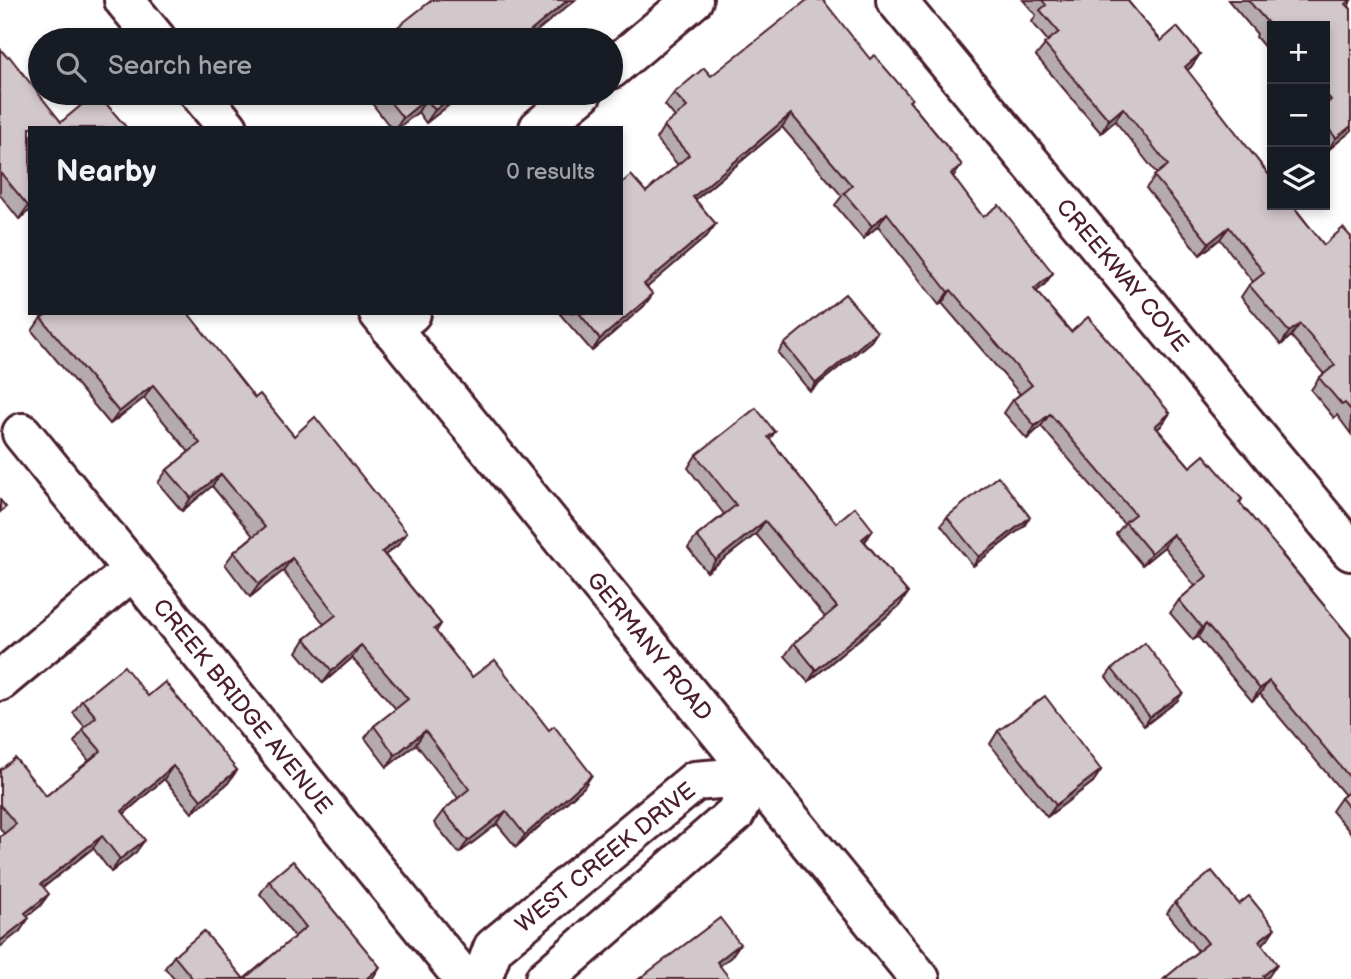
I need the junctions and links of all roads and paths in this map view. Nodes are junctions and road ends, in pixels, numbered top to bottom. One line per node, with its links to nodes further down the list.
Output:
1 (124, 0): 4 (street)
2 (693, 0): 5 (street)
3 (896, 0): 10 (street, CREEKWAY COVE)
4 (147, 28)
5 (623, 59)
6 (209, 105): 7 (street)
7 (226, 126)
8 (394, 318): 13 (street, GERMANY ROAD)
9 (22, 433): 11 (street, CREEK BRIDGE AVENUE)
10 (1351, 551)
11 (133, 570): 12 (street); 14 (street, CREEK BRIDGE AVENUE)
12 (0, 681)
13 (755, 776): 15 (street, WEST CREEK DRIVE); 16 (street); 17 (street, GERMANY ROAD)
14 (464, 979)
15 (482, 979)
16 (545, 979)
17 (920, 979)

